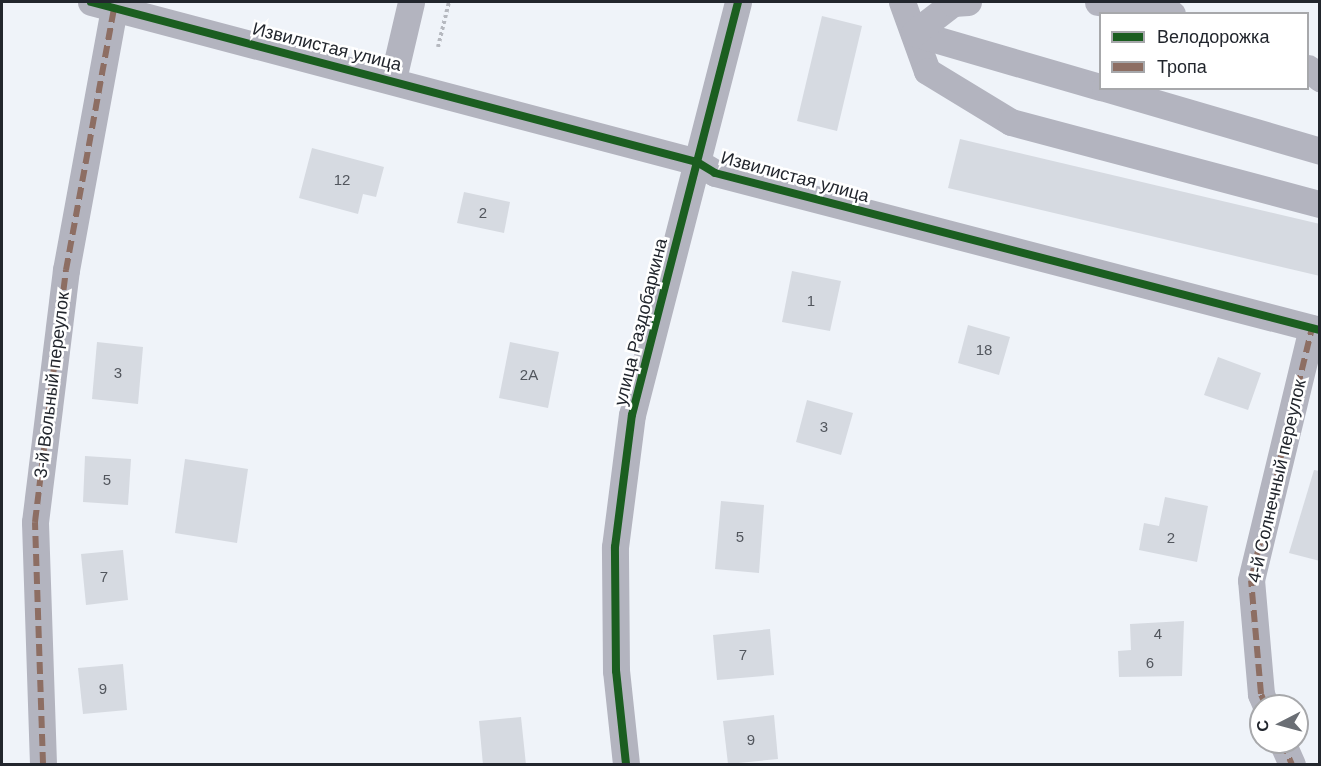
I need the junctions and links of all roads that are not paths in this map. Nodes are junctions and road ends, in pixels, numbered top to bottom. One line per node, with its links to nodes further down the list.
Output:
1 (411, 2): 9 (street)
2 (738, 2): 13 (street, улица Раздобаркина)
3 (902, 2): 8 (street)
4 (968, 2): 8 (street)
5 (1098, 2): 7 (street)
6 (102, 5): 9 (street, Извилистая улица); 17 (street, 3-й Вольный переулок)
7 (1160, 12)
8 (914, 33): 10 (street); 14 (street)
9 (393, 79): 13 (street, Извилистая улица)
10 (1099, 86)
11 (1112, 90): 12 (street)
12 (1320, 150)
13 (697, 162): 15 (street, Извилистая улица); 18 (street, улица Раздобаркина)
14 (1320, 204)
15 (1316, 329): 16 (street, 4-й Солнечный переулок)
16 (1261, 694)
17 (43, 765)
18 (626, 765)

